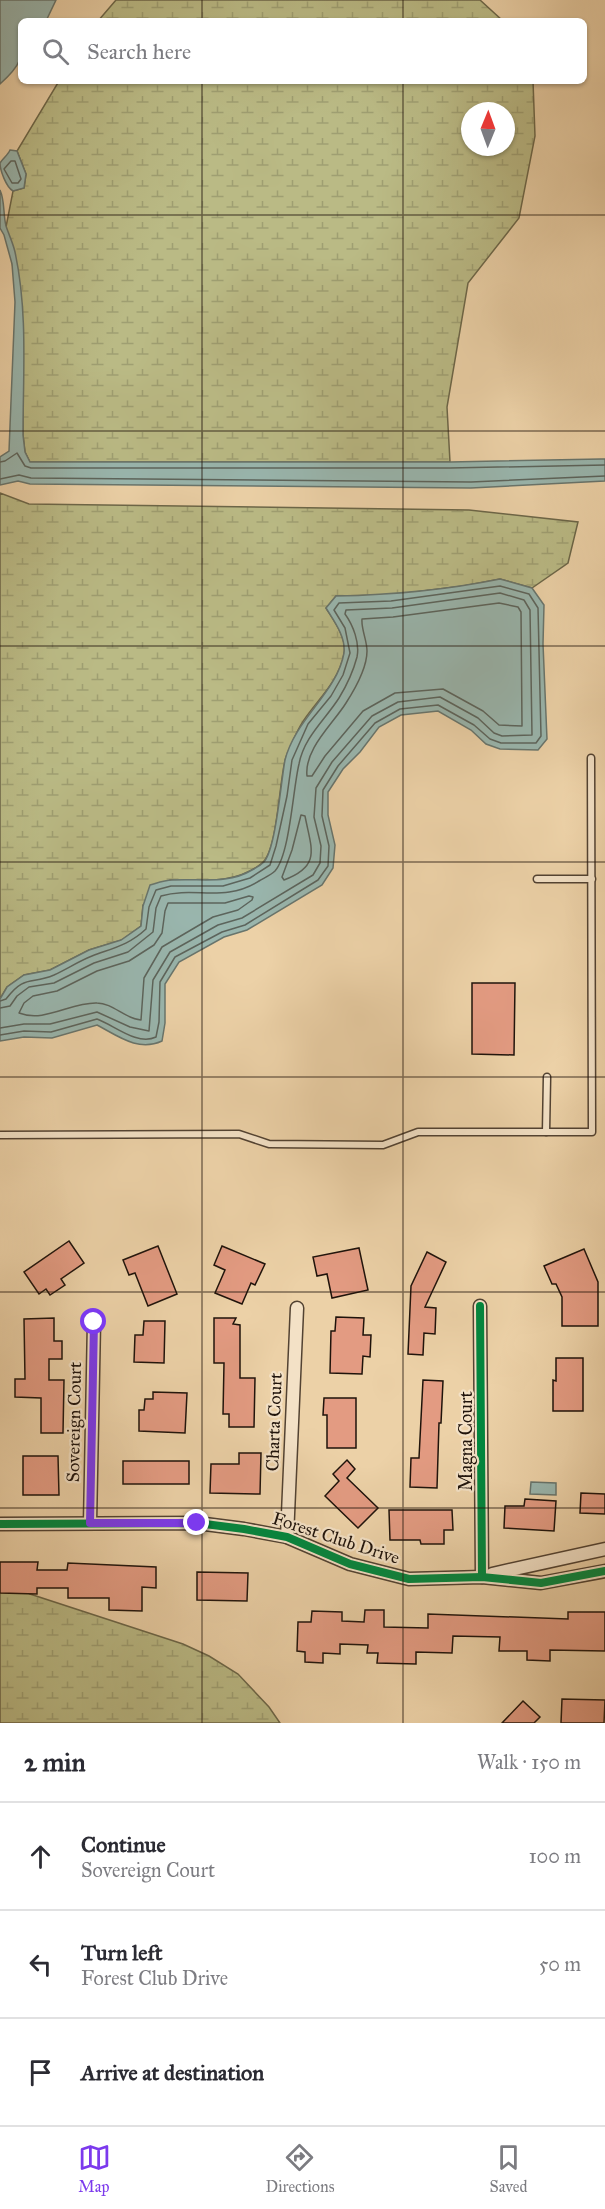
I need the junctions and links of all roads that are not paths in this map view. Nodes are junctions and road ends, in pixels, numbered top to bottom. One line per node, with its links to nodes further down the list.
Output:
1 (591, 758): 3 (lane)
2 (537, 879): 3 (lane)
3 (592, 879): 5 (lane)
4 (547, 1077): 5 (lane)
5 (546, 1132): 6 (lane)
6 (0, 1135)
7 (480, 1306): 15 (street, Magna Court)
8 (297, 1308): 12 (street, Charta Court)
9 (94, 1322): 10 (street, Sovereign Court)
10 (90, 1523): 11 (street, Forest Club Drive); 12 (street, Forest Club Drive)
11 (0, 1524)
12 (287, 1537): 15 (street, Forest Club Drive)
13 (605, 1549): 15 (street, Forest Club Drive)
14 (605, 1571): 15 (street, Forest Club Drive)
15 (482, 1577)

